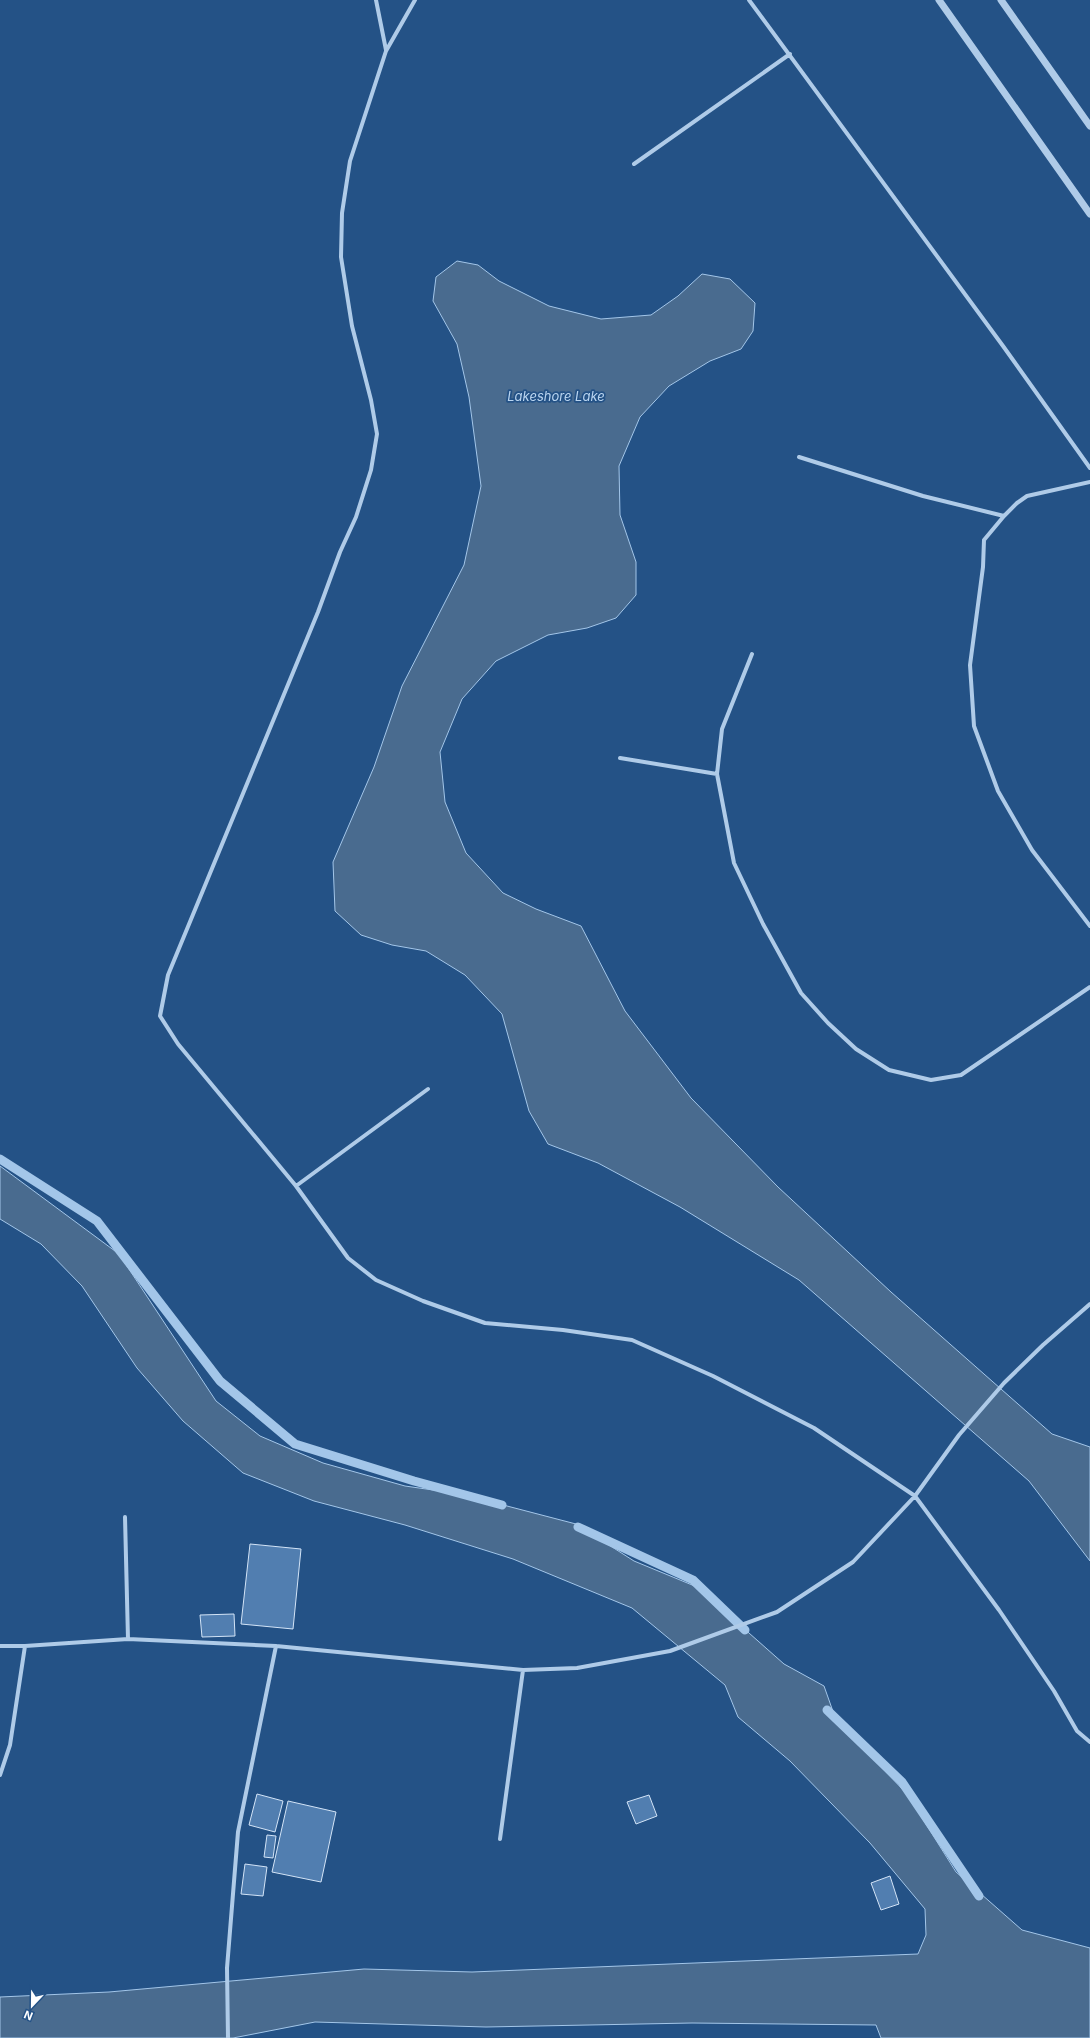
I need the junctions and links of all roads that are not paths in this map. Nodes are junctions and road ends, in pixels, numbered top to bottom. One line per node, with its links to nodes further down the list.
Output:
1 (376, 0): 6 (street)
2 (415, 0): 6 (street)
3 (749, 0): 7 (street)
4 (939, 0): 10 (street)
5 (1001, 0): 8 (street)
6 (386, 51): 21 (street)
7 (790, 54): 9 (street); 12 (street)
8 (1090, 126)
9 (634, 164)
10 (1090, 214)
11 (799, 457): 14 (street)
12 (1090, 468)
13 (1090, 482): 14 (street)
14 (1004, 516): 18 (street)
15 (752, 654): 17 (street)
16 (620, 758): 17 (street)
17 (717, 774): 19 (street)
18 (1090, 926)
19 (1090, 987)
20 (428, 1089): 21 (street)
21 (296, 1186): 23 (street)
22 (1090, 1304): 23 (street)
23 (915, 1496): 29 (street); 30 (street)
24 (125, 1517): 25 (street)
25 (128, 1639): 27 (street); 28 (street)
26 (0, 1646): 27 (street)
27 (25, 1646): 31 (street)
28 (276, 1646): 29 (street); 33 (street)
29 (523, 1670): 32 (street)
30 (1090, 1742)
31 (0, 1775)
32 (500, 1839)
33 (228, 2038)

